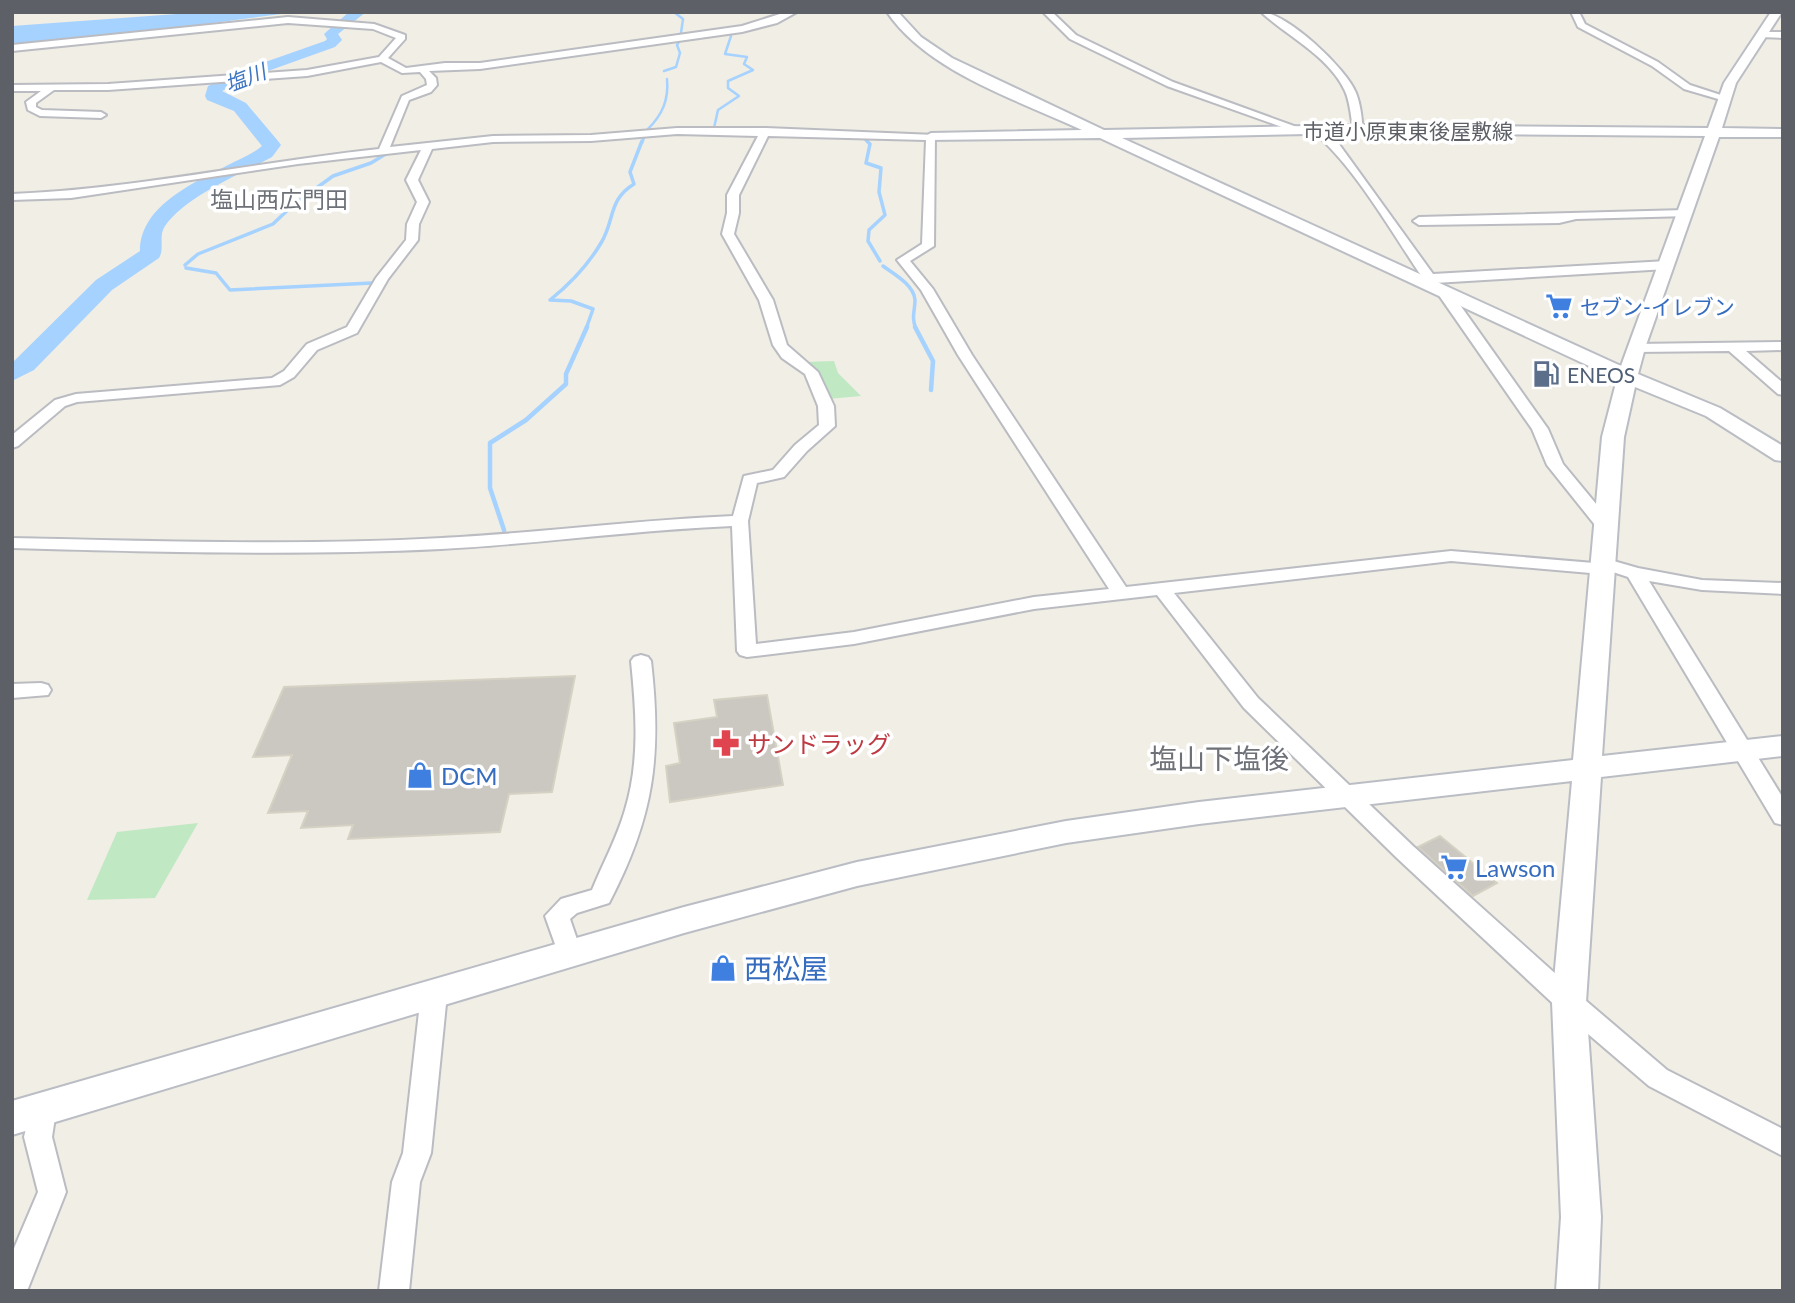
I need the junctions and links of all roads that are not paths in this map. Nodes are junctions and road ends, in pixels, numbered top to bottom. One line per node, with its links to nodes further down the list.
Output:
1 (332, 12): 8 (street)
2 (793, 12): 15 (street)
3 (892, 12): 28 (street)
4 (1047, 12): 23 (street)
5 (1265, 12): 22 (street)
6 (1575, 12): 19 (street)
7 (1777, 12): 9 (street)
8 (288, 20): 11 (street); 14 (street)
9 (1763, 35): 10 (street); 19 (street)
10 (1783, 35)
11 (81, 43): 12 (street); 13 (street)
12 (12, 48)
13 (77, 55)
14 (382, 59): 15 (street); 16 (street)
15 (422, 69): 31 (street)
16 (108, 87): 17 (street); 20 (street)
17 (51, 88): 18 (street); 20 (street)
18 (12, 89)
19 (1725, 98): 26 (street)
20 (67, 114): 21 (street)
21 (101, 115)
22 (1359, 129): 24 (street, 市道小原東東後屋敷線); 26 (street, 市道小原東東後屋敷線)
23 (1300, 130): 24 (street, 市道小原東東後屋敷線); 28 (street, 市道小原東東後屋敷線)
24 (1317, 130): 36 (street)
25 (765, 132): 29 (street); 30 (street); 44 (street)
26 (1713, 133): 27 (street); 33 (street)
27 (1783, 133)
28 (1103, 134): 29 (street, 市道小原東東後屋敷線); 36 (street)
29 (931, 137): 51 (street)
30 (428, 147): 31 (street); 42 (street)
31 (384, 150): 32 (street)
32 (12, 197)
33 (1685, 214): 34 (street); 35 (street)
34 (1419, 221)
35 (1667, 265): 36 (street); 40 (street)
36 (1426, 279): 37 (street)
37 (1443, 291): 40 (street); 45 (street)
38 (1732, 346): 39 (street); 40 (street); 41 (street)
39 (1783, 346)
40 (1632, 362): 43 (street); 45 (street)
41 (1783, 391)
42 (12, 443)
43 (1783, 455)
44 (740, 521): 46 (street); 51 (street)
45 (1605, 526): 47 (street)
46 (12, 543)
47 (1603, 566): 48 (street); 49 (street); 57 (street)
48 (1635, 573): 50 (street); 56 (street)
49 (1161, 588): 51 (street); 58 (street)
50 (1783, 589)
51 (1121, 593)
52 (641, 661): 60 (street)
53 (41, 690): 54 (street)
54 (12, 691)
55 (1783, 746): 56 (street)
56 (1740, 750): 57 (street); 59 (street)
57 (1587, 770): 58 (street); 62 (street)
58 (1347, 796): 60 (street); 62 (street)
59 (1783, 817)
60 (570, 954): 61 (street)
61 (434, 994): 63 (street); 66 (street)
62 (1569, 1002): 64 (street); 67 (street)
63 (27, 1114): 65 (street)
64 (1783, 1143)
65 (12, 1290)
66 (394, 1291)
67 (1577, 1291)

